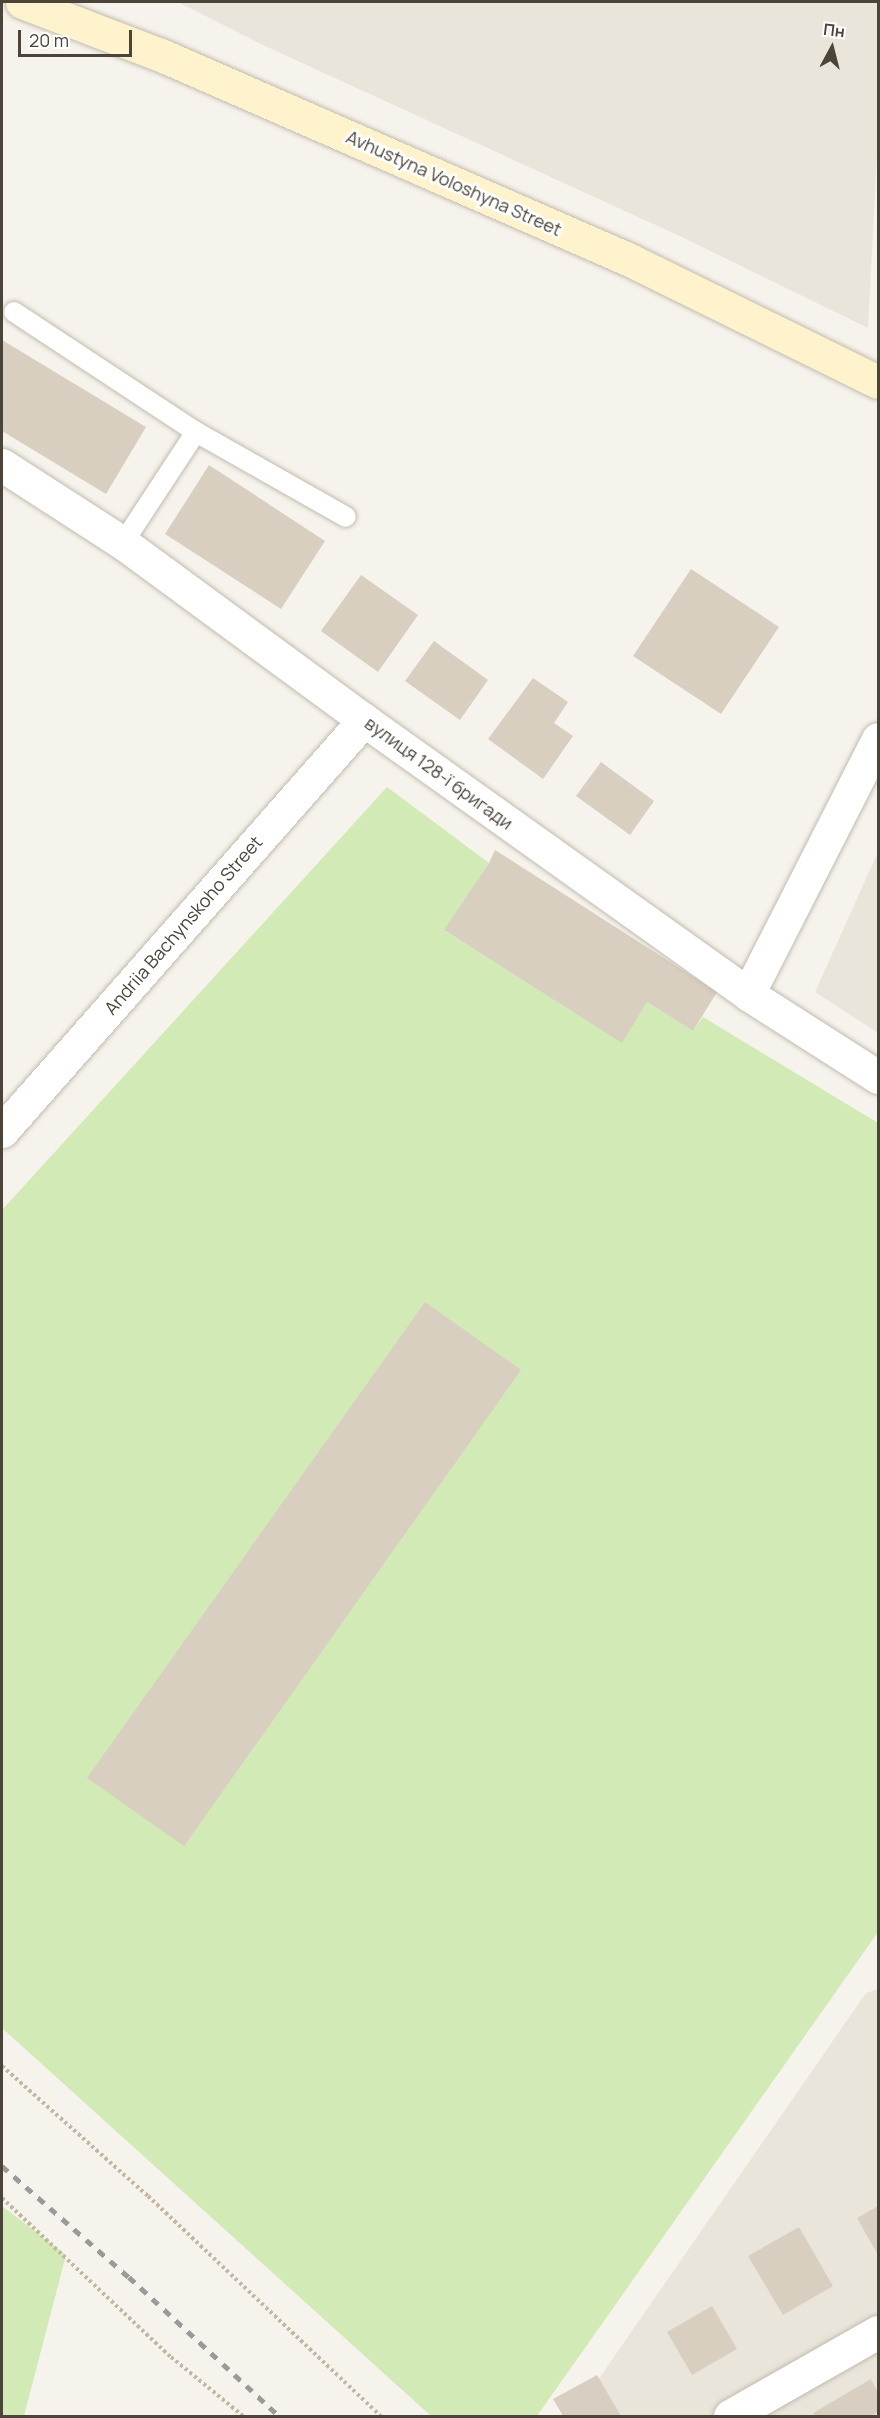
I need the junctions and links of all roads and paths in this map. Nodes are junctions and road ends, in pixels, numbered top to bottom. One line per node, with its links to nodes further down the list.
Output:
1 (22, 2): 3 (main road, Avhustyna Voloshyna Street)
2 (14, 312): 4 (lane)
3 (876, 373)
4 (196, 432): 6 (lane); 7 (lane)
5 (2, 465): 7 (street, вулиця 128-ї бригади)
6 (346, 517)
7 (123, 543): 8 (street, вулиця 128-ї бригади)
8 (364, 720): 10 (street, вулиця 128-ї бригади); 12 (street, Andriia Bachynskoho Street)
9 (879, 739): 10 (street)
10 (748, 994): 11 (street, вулиця 128-ї бригади)
11 (879, 1077)
12 (2, 1131)
13 (2, 2066): 17 (path)
14 (2, 2198): 16 (path)
15 (879, 2332): 18 (street)
16 (243, 2416)
17 (381, 2416)
18 (730, 2416)

